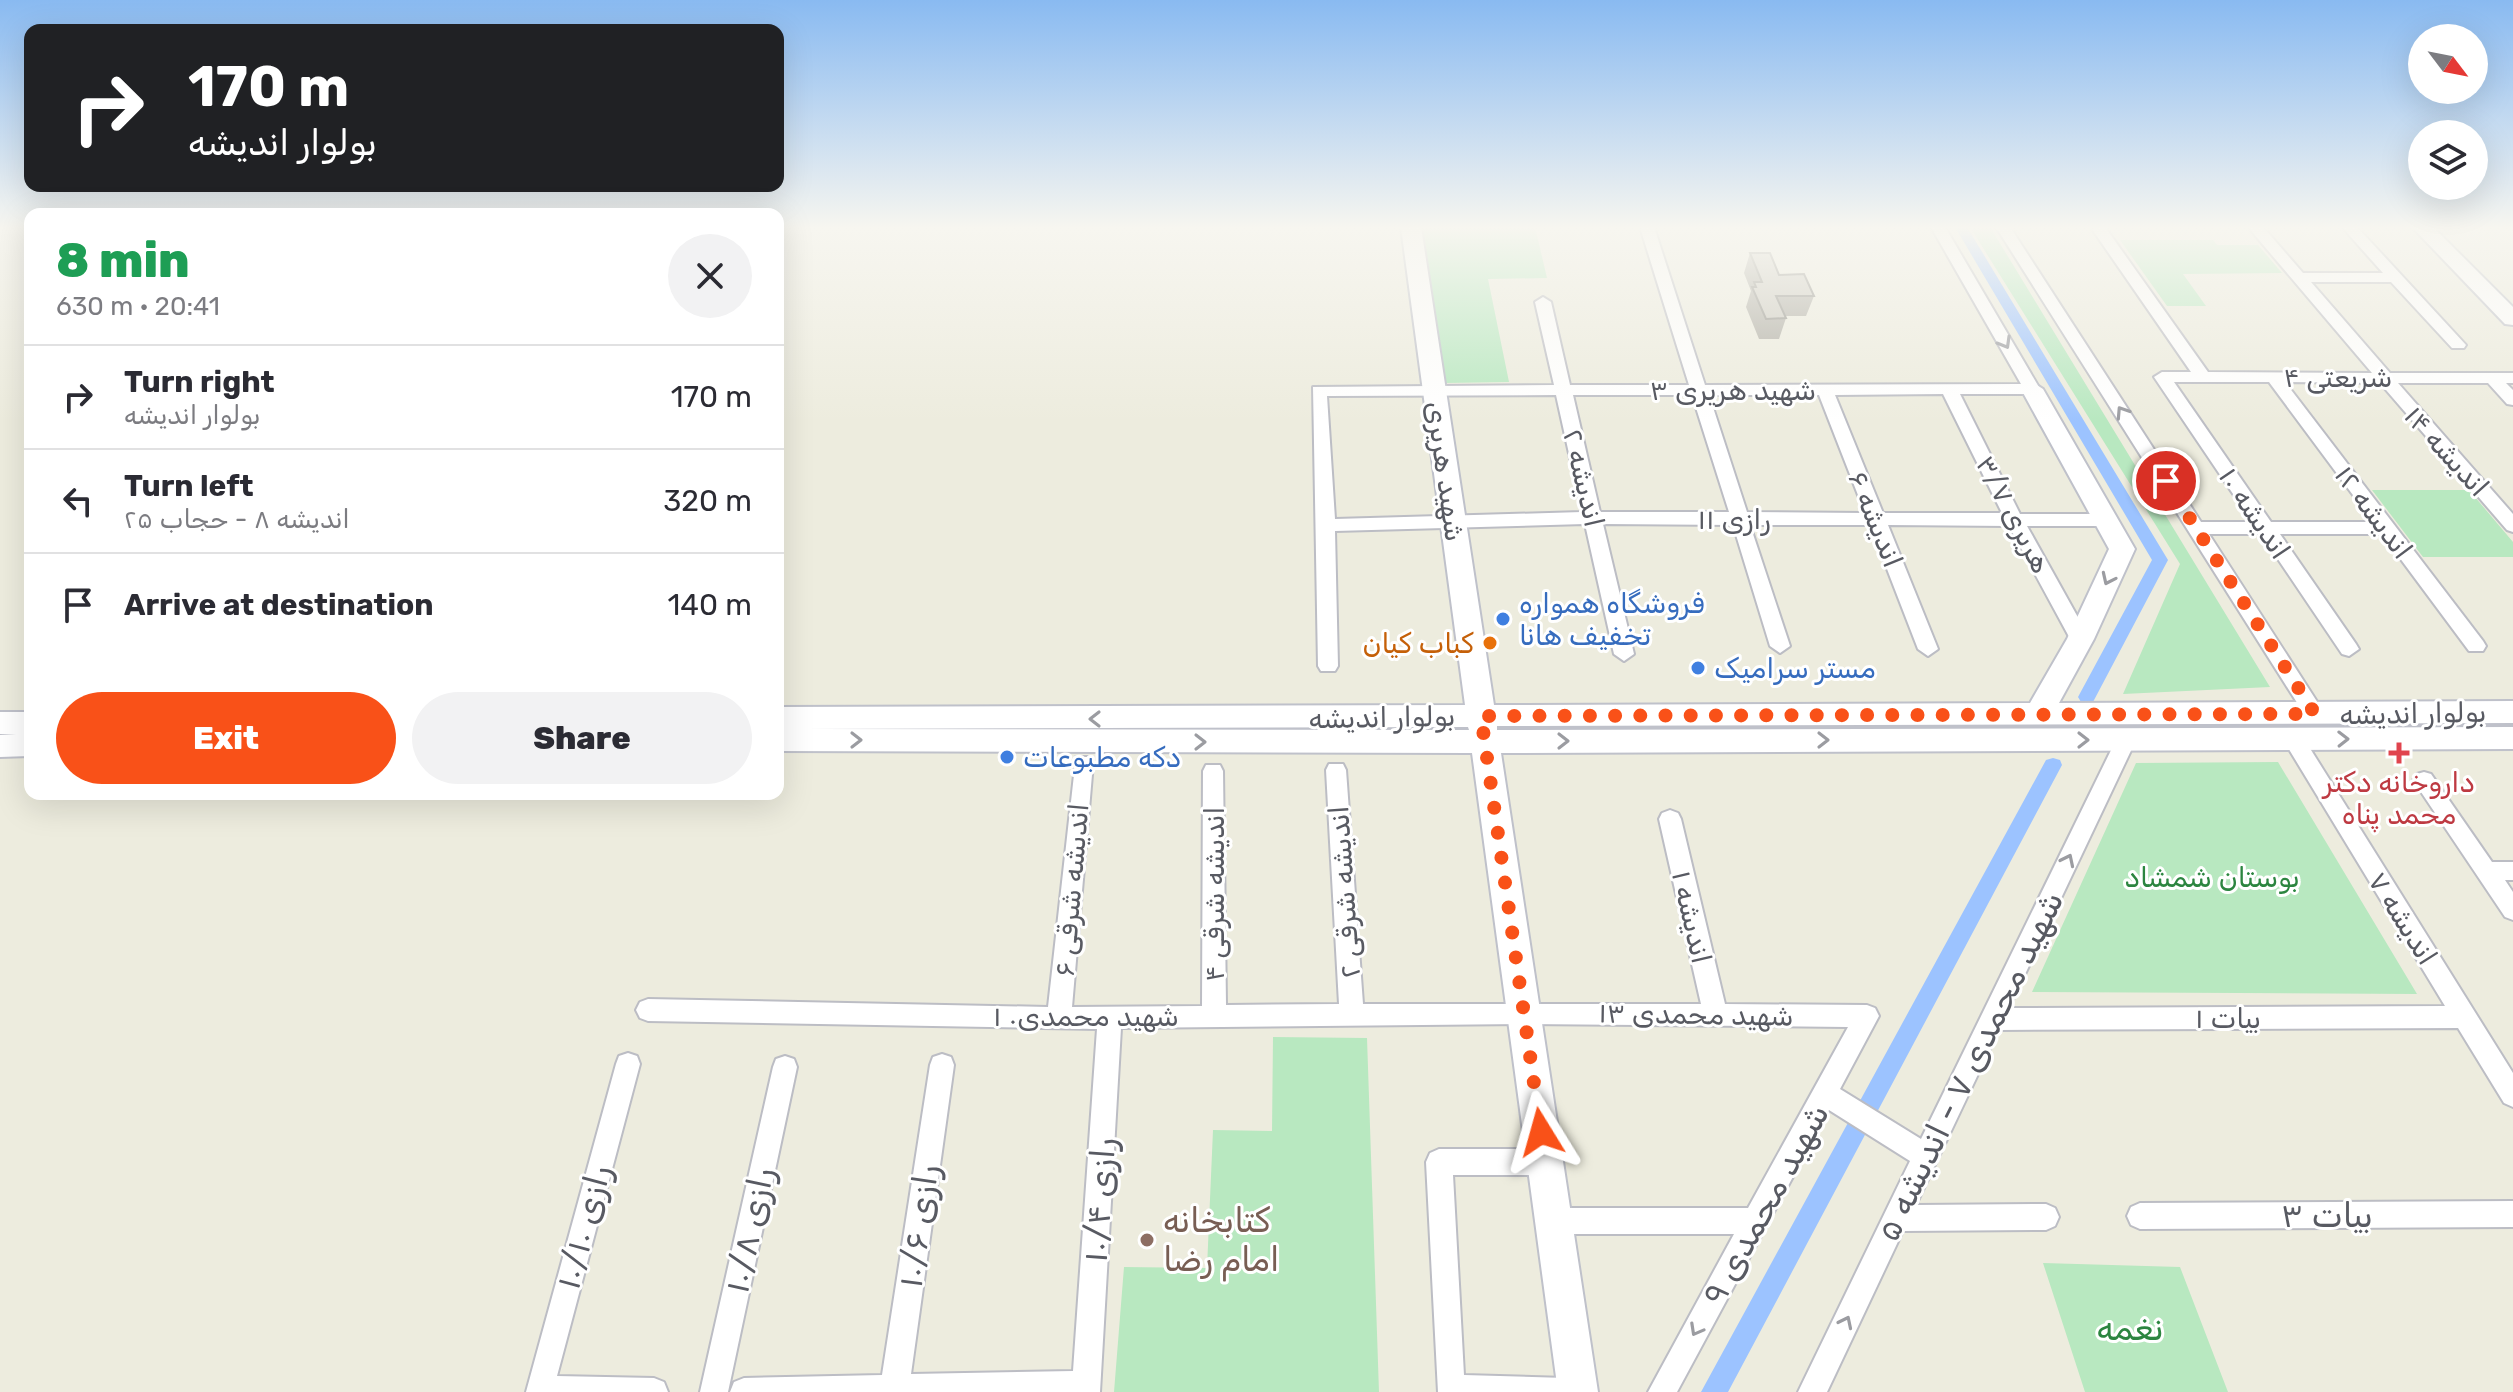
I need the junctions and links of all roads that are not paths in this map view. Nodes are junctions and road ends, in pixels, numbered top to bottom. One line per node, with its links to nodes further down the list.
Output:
1 (1421, 292): 21 (main road, شهید هریری)
2 (1668, 292): 23 (street)
3 (1976, 292): 20 (street, one-way to 20)
4 (2045, 292): 33 (street, one-way to 4)
5 (2143, 292): 13 (street)
6 (2310, 292): 15 (street, اندیشه ۱۴)
7 (2410, 292): 11 (street)
8 (2486, 292): 10 (main road)
9 (1543, 302): 22 (street, اندیشه ۲)
10 (2513, 319)
11 (2458, 345)
12 (2162, 377): 13 (street, شریعتی ۴); 34 (street, اندیشه ۱۰)
13 (2203, 377): 14 (street, شریعتی ۴)
14 (2273, 377): 15 (street, شریعتی ۴); 35 (street, اندیشه ۱۲)
15 (2382, 377): 16 (street, شریعتی ۴); 32 (street, اندیشه ۱۴)
16 (2492, 377): 17 (street, شریعتی ۴); 24 (street)
17 (2513, 378)
18 (1825, 389): 19 (street, شهید هریری ۳); 23 (street, شهید هریری ۳); 27 (street, اندیشه ۶)
19 (1949, 389): 20 (street, شهید هریری ۳); 28 (street, هریری ۳/۷)
20 (2032, 389): 29 (main road)
21 (1435, 390): 22 (street, شهید هریری ۳); 30 (main road, شهید هریری); 31 (street, شهید هریری ۳)
22 (1564, 390): 23 (street, شهید هریری ۳); 25 (street, اندیشه ۲)
23 (1700, 390): 26 (street)
24 (2513, 400)
25 (1594, 518): 26 (street, رازی ۱۱); 30 (street, رازی ۱۱); 41 (street, اندیشه ۲)
26 (1741, 519): 27 (street, رازی ۱۱); 37 (street)
27 (1876, 519): 28 (street, رازی ۱۱); 39 (street, اندیشه ۶)
28 (2014, 519): 29 (street, رازی ۱۱); 36 (street, هریری ۳/۷)
29 (2106, 520): 36 (main road, one-way to 36)
30 (1454, 524): 31 (street, رازی ۱۱); 49 (main road, شهید هریری)
31 (1326, 525): 42 (street)
32 (2513, 526)
33 (2196, 528): 34 (street); 45 (street)
34 (2266, 528): 35 (street); 40 (street, اندیشه ۱۰)
35 (2386, 528): 38 (street, اندیشه ۱۲)
36 (2080, 639): 44 (main road)
37 (1780, 646)
38 (2476, 646)
39 (1928, 649)
40 (2349, 649)
41 (1624, 654)
42 (1328, 666)
43 (2513, 712): 45 (main road, بولوار اندیشه)
44 (2039, 713): 45 (main road, بولوار اندیشه); 49 (main road, بولوار اندیشه)
45 (2315, 714)
46 (784, 718): 49 (main road, بولوار اندیشه, one-way to 46)
47 (0, 723): 48 (main road)
48 (24, 723)
49 (1483, 728): 51 (main road, بولوار اندیشه, one-way to 49); 52 (main road, بولوار اندیشه, one-way to 52); 65 (main road, شهید هریری)
50 (2513, 738): 53 (main road, بولوار اندیشه, one-way to 50)
51 (784, 740)
52 (2126, 740): 53 (main road, بولوار اندیشه); 73 (street, شهید محمدی ۷ - اندیشه ۵, one-way to 52)
53 (2294, 740): 71 (street, اندیشه ۷)
54 (24, 745): 55 (main road)
55 (0, 746)
56 (1083, 763): 72 (street, اندیشه شرقی ۶)
57 (1336, 770): 66 (street, اندیشه شرقی ۲)
58 (1213, 771): 69 (street, اندیشه شرقی ۴)
59 (2424, 780): 61 (street)
60 (1670, 819): 67 (street, اندیشه ۱)
61 (2486, 871): 62 (street); 63 (street)
62 (2513, 871)
63 (2513, 910)
64 (648, 1010): 72 (street, شهید محمدی۰ ۱)
65 (1524, 1013): 66 (street, شهید محمدی۰ ۱); 67 (street, شهید محمدی ۱۳); 80 (main road, شهید هریری)
66 (1352, 1014): 69 (street, شهید محمدی۰ ۱)
67 (1715, 1014): 70 (street, شهید محمدی ۱۳)
68 (1110, 1016): 69 (street, شهید محمدی۰ ۱); 72 (street, شهید محمدی۰ ۱); 87 (street, رازی ۱۰/۴)
69 (1214, 1016)
70 (1867, 1016): 77 (street, شهید محمدی ۹)
71 (2465, 1017): 73 (street, بیات ۱); 78 (street, اندیشه ۷)
72 (1059, 1018)
73 (1992, 1019): 79 (street, شهید محمدی ۷ - اندیشه ۵)
74 (628, 1064): 89 (street, رازی ۱۰/۱۰)
75 (942, 1065): 88 (street, رازی ۱۰/۶)
76 (785, 1067): 90 (street, رازی ۱۰/۸)
77 (1825, 1094): 79 (street); 86 (street, شهید محمدی ۹)
78 (2513, 1095)
79 (1926, 1156): 84 (street, شهید محمدی ۷ - اندیشه ۵)
80 (1545, 1162): 85 (main road, شهید هریری); 92 (street)
81 (2513, 1214): 82 (street, بیات ۳)
82 (2140, 1216)
83 (2046, 1217): 84 (street)
84 (1896, 1218): 95 (street, شهید محمدی ۷ - اندیشه ۵, one-way to 84)
85 (1554, 1221): 86 (street); 93 (main road, شهید هریری)
86 (1756, 1221): 94 (street, شهید محمدی ۹, one-way to 94)
87 (1087, 1388): 88 (street)
88 (895, 1390): 91 (street)
89 (654, 1392)
90 (714, 1392)
91 (744, 1392)
92 (1566, 1392)
93 (1578, 1392)
94 (1662, 1392)
95 (1812, 1392)

